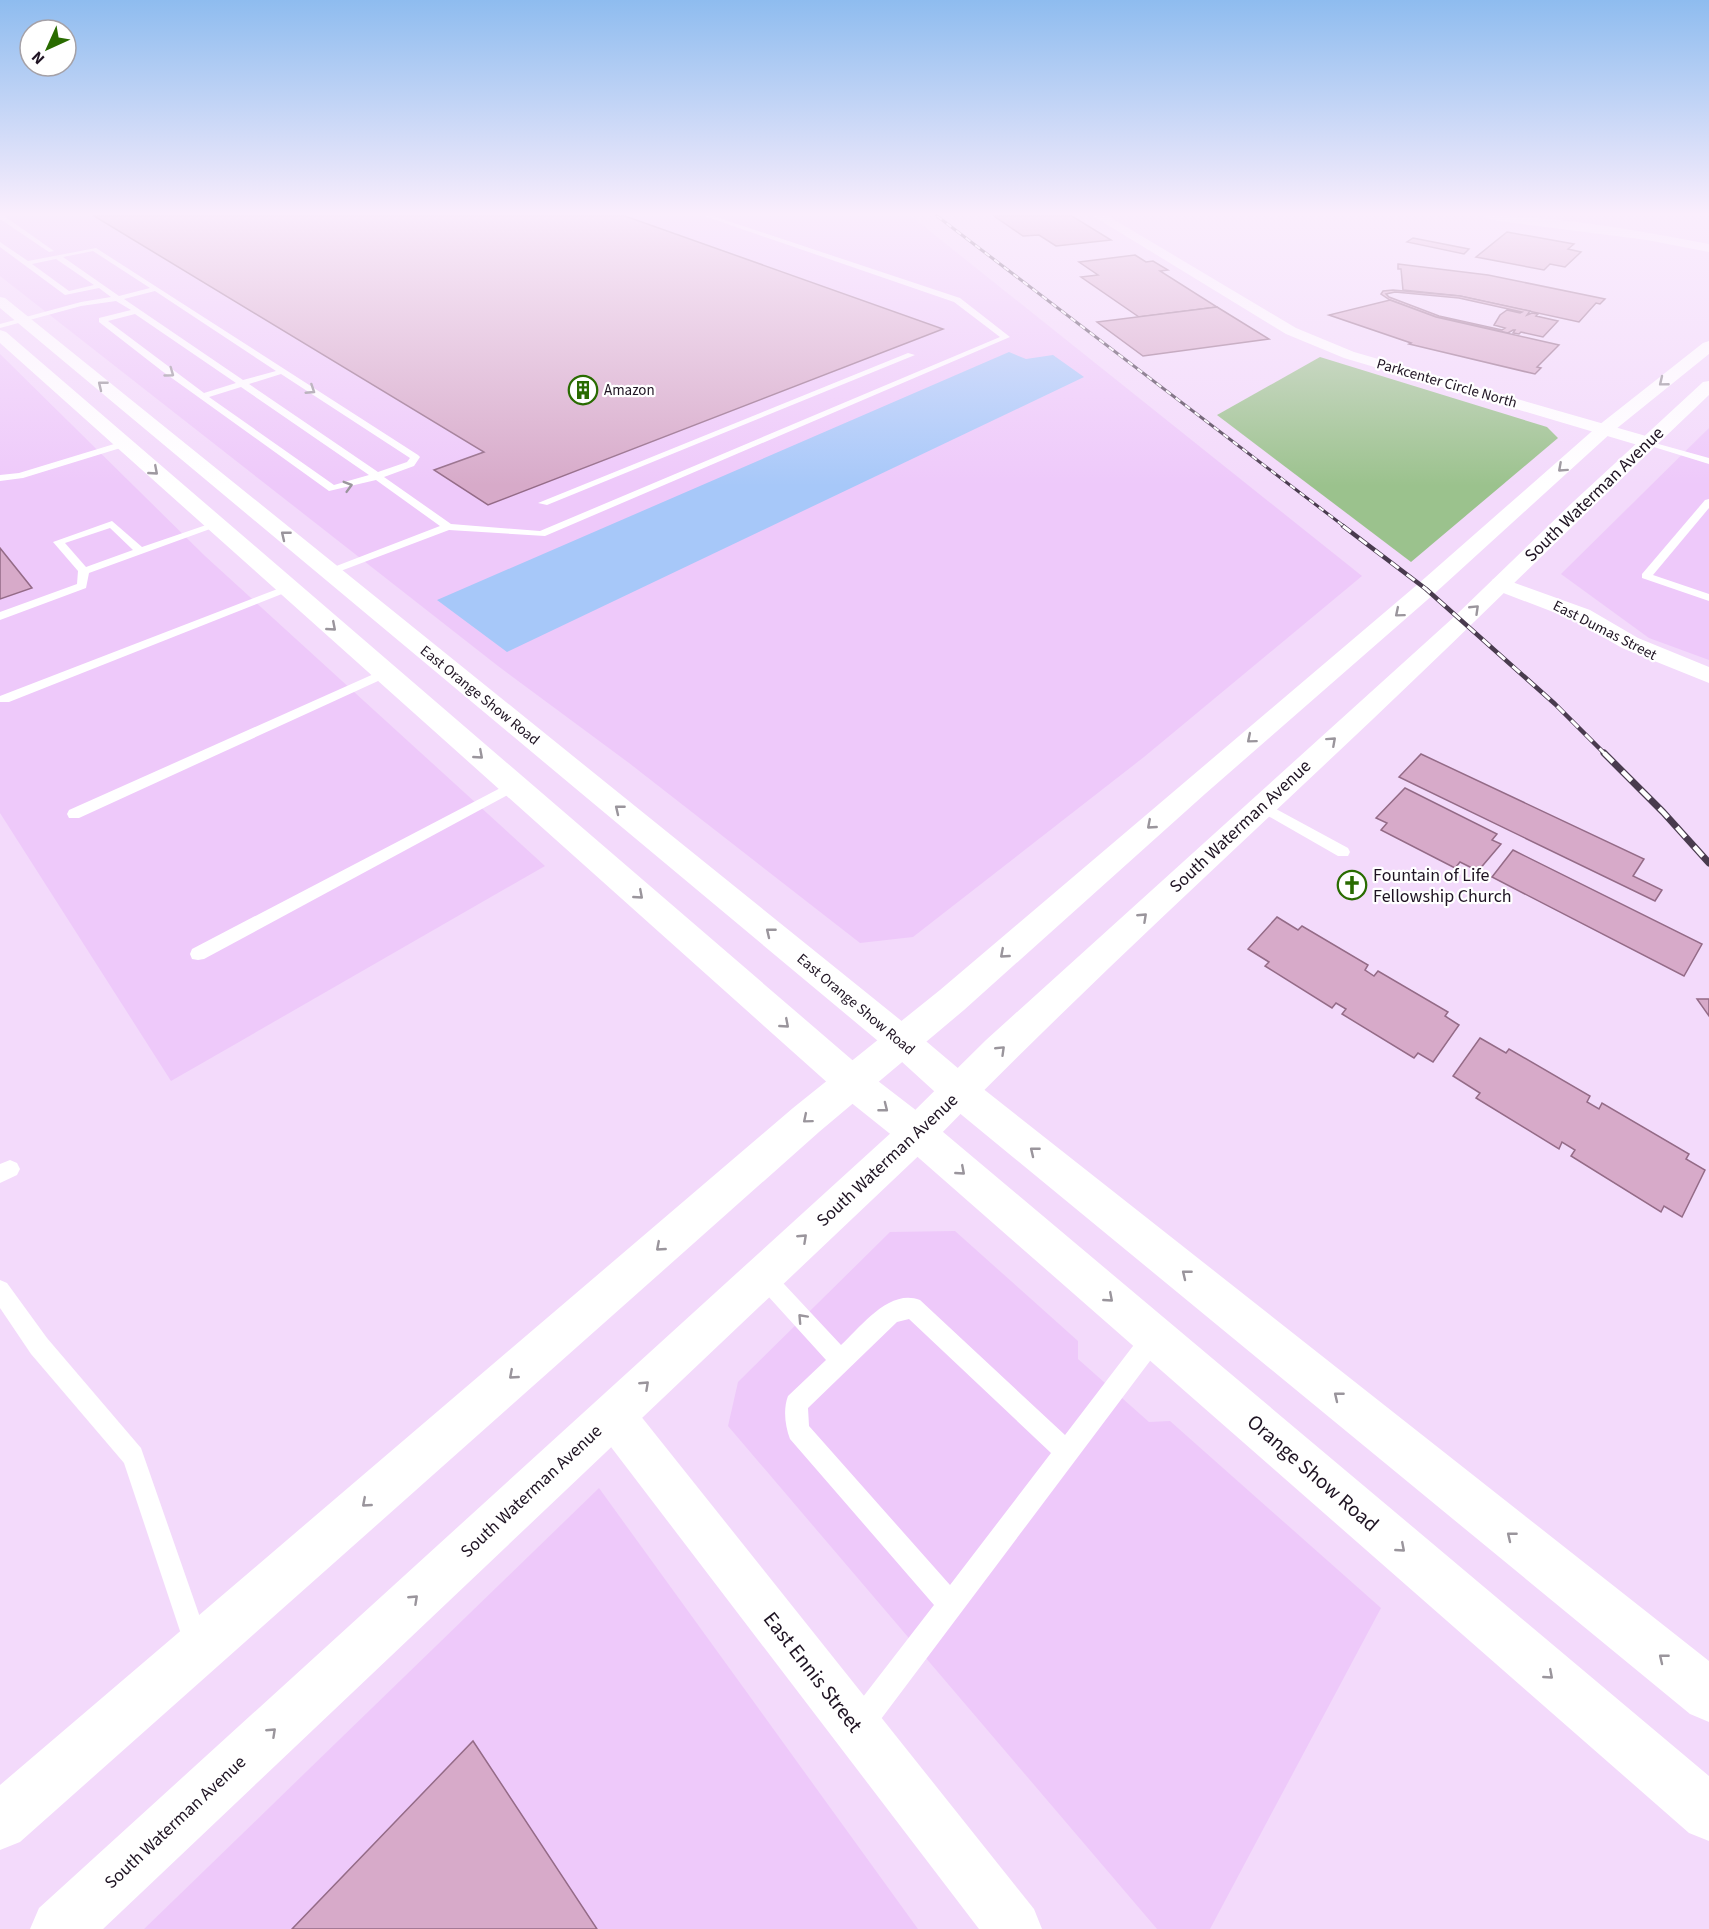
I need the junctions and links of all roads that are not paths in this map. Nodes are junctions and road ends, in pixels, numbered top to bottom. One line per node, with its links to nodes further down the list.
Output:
1 (5, 306): 8 (main road, East Orange Show Road)
2 (84, 306): 8 (lane)
3 (130, 306): 7 (lane)
4 (182, 306): 13 (lane)
5 (965, 306): 18 (lane)
6 (1249, 306): 19 (street, Parkcenter Circle North)
7 (137, 311): 14 (lane); 16 (lane, one-way to 16)
8 (23, 320): 9 (lane); 33 (main road, East Orange Show Road, one-way to 8)
9 (0, 326)
10 (0, 335): 21 (main road)
11 (1709, 346): 19 (main road, South Waterman Avenue, one-way to 19)
12 (911, 355): 25 (lane)
13 (283, 372): 14 (lane); 23 (lane, one-way to 23)
14 (242, 384): 16 (lane); 23 (lane)
15 (1709, 386): 20 (main road, South Waterman Avenue)
16 (202, 396): 23 (lane, one-way to 23)
17 (818, 408): 18 (lane)
18 (827, 413): 28 (lane)
19 (1605, 429): 20 (street, Parkcenter Circle North); 46 (main road, South Waterman Avenue, one-way to 46)
20 (1647, 442): 22 (lane); 34 (main road, South Waterman Avenue)
21 (124, 444): 24 (lane); 29 (main road, one-way to 29)
22 (1709, 461)
23 (377, 476): 30 (lane)
24 (0, 478)
25 (583, 486): 27 (lane); 28 (lane)
26 (1709, 502): 36 (lane)
27 (543, 503)
28 (613, 503): 30 (lane)
29 (216, 525): 31 (lane); 35 (main road)
30 (448, 527): 33 (lane)
31 (141, 552): 32 (lane); 32 (lane)
32 (84, 571): 37 (lane)
33 (330, 572): 35 (main road); 46 (main road, East Orange Show Road, one-way to 33)
34 (1501, 584): 39 (street, East Dumas Street); 42 (main road, South Waterman Avenue, one-way to 34)
35 (288, 588): 38 (main road, one-way to 38); 40 (lane)
36 (1709, 598)
37 (0, 616)
38 (385, 673): 41 (main road, one-way to 41); 43 (lane)
39 (1709, 676)
40 (4, 699)
41 (514, 786): 45 (lane); 47 (main road, one-way to 47)
42 (1261, 806): 44 (lane); 48 (main road, South Waterman Avenue, one-way to 42)
43 (74, 814)
44 (1343, 852)
45 (198, 954)
46 (902, 1041): 47 (main road, South Waterman Avenue); 48 (main road, East Orange Show Road)
47 (852, 1082): 49 (main road, one-way to 49); 57 (main road, South Waterman Avenue, one-way to 57)
48 (959, 1091): 49 (main road, South Waterman Avenue); 58 (main road, one-way to 48)
49 (917, 1133): 50 (main road, South Waterman Avenue, one-way to 49); 52 (main road, Orange Show Road, one-way to 52)
50 (763, 1276): 53 (lane, one-way to 50); 54 (main road, South Waterman Avenue, one-way to 50)
51 (0, 1290): 57 (lane)
52 (1155, 1336): 55 (lane); 60 (main road, Orange Show Road, one-way to 60)
53 (841, 1361): 55 (lane); 56 (lane)
54 (613, 1415): 59 (street, East Ennis Street); 62 (main road, South Waterman Avenue, one-way to 54)
55 (1066, 1452): 56 (lane)
56 (951, 1605): 59 (lane)
57 (199, 1649): 61 (main road, South Waterman Avenue)
58 (1709, 1695)
59 (857, 1728): 63 (street, East Ennis Street)
60 (1709, 1813)
61 (0, 1822)
62 (60, 1929)
63 (1014, 1929)

